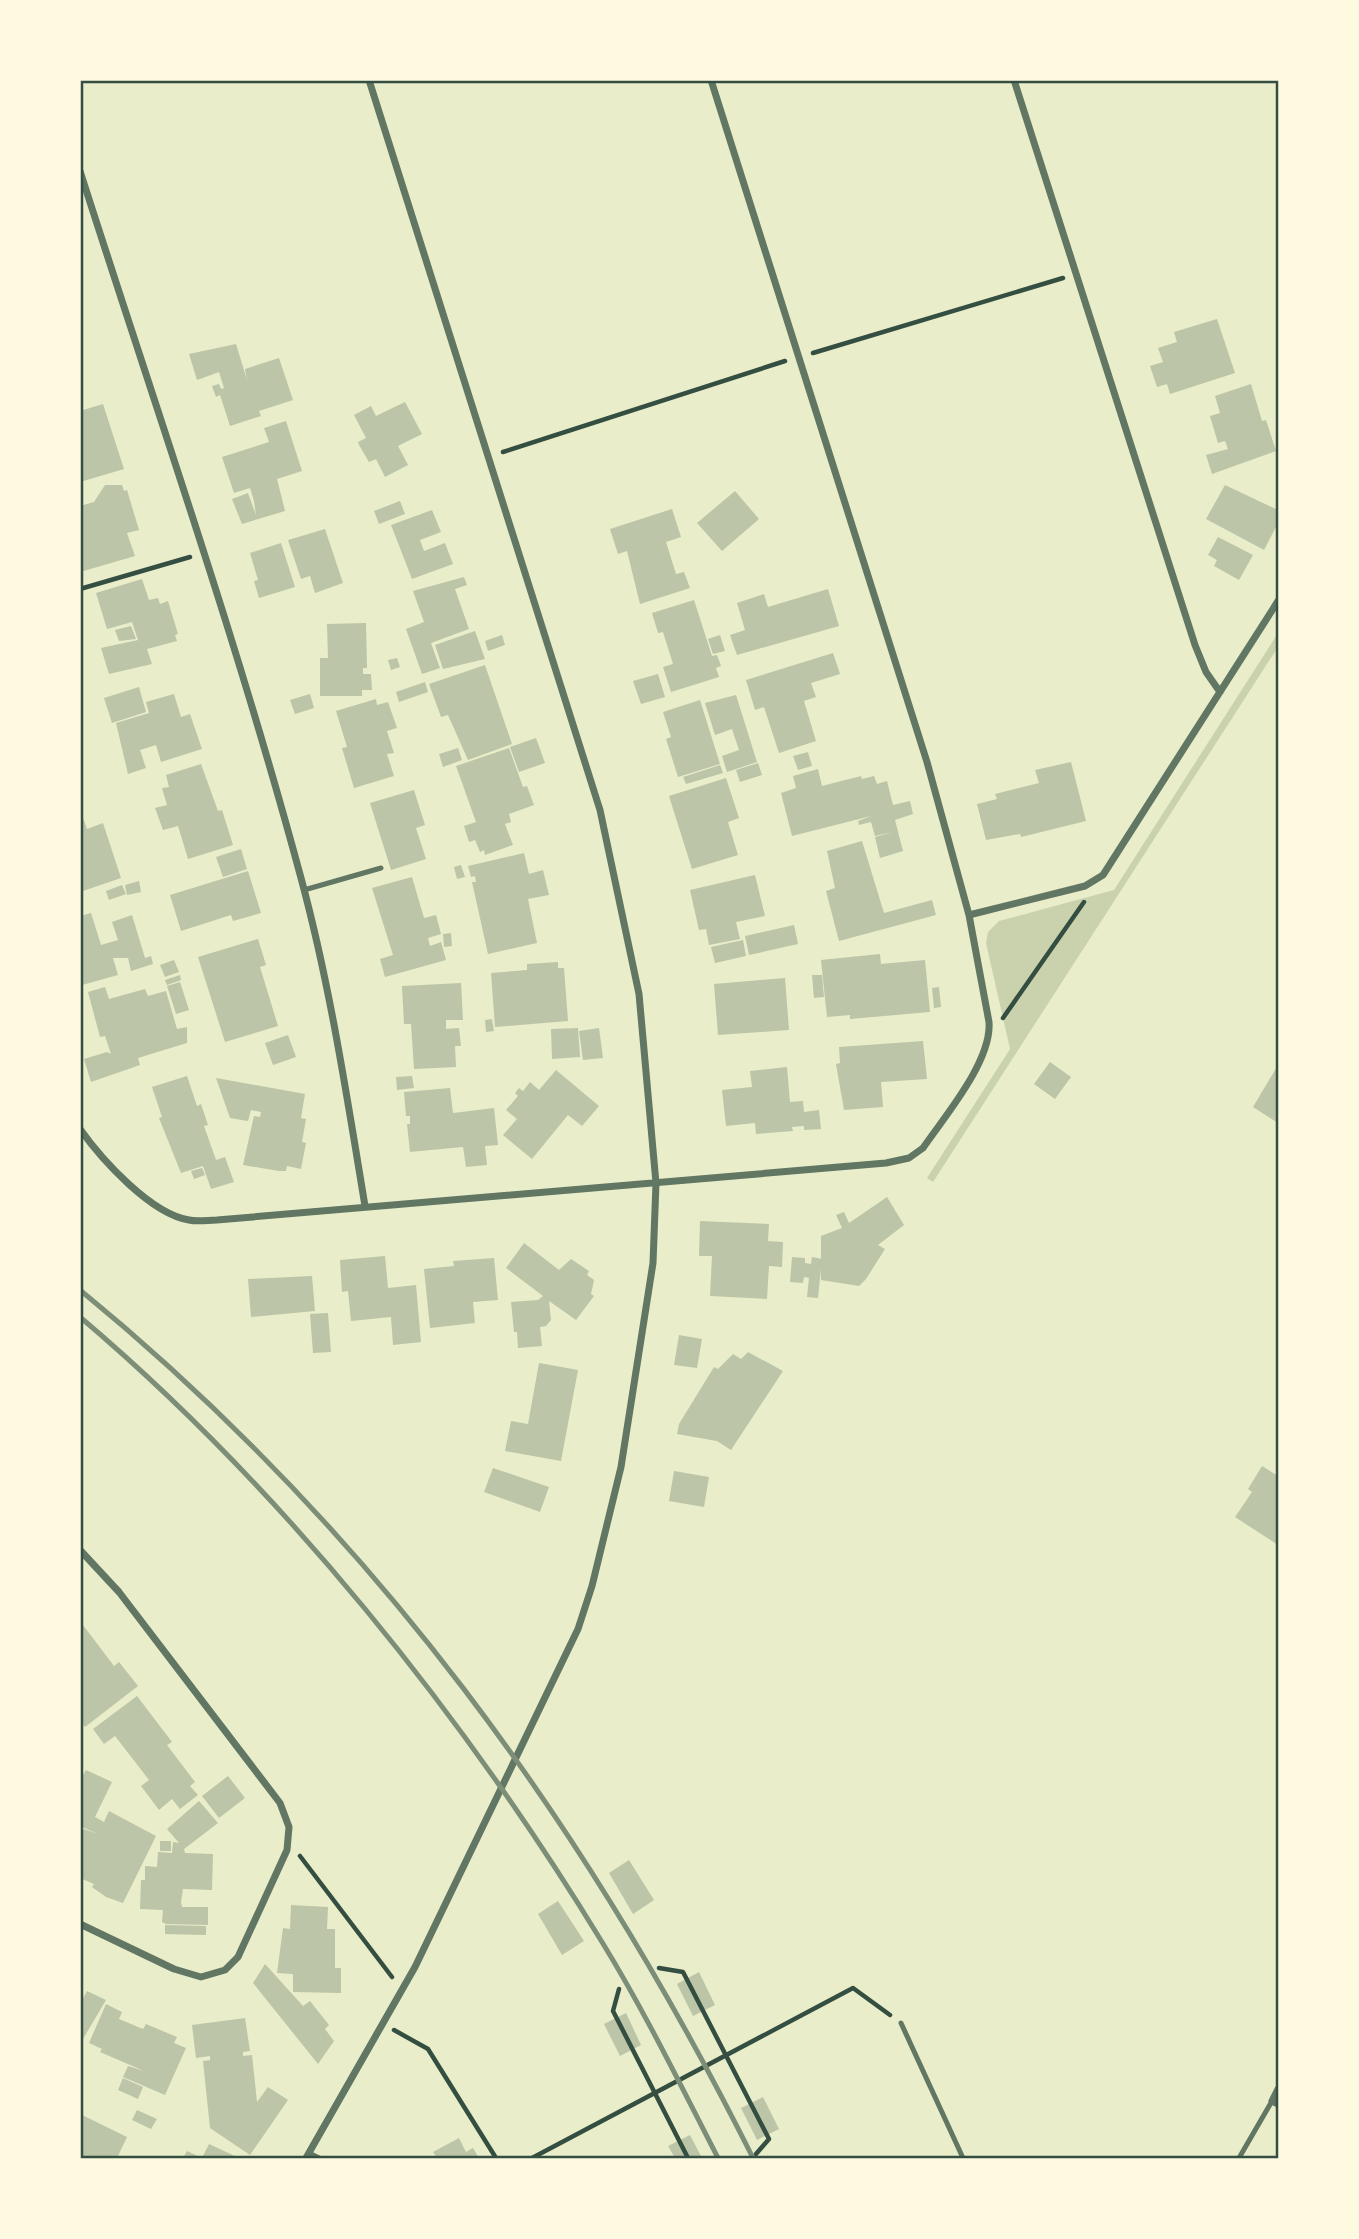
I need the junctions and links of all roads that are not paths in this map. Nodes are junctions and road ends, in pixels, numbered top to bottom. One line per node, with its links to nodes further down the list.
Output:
1 (369, 80): 11 (street)
2 (711, 80): 9 (street)
3 (1014, 80): 6 (street)
4 (80, 171): 8 (street)
5 (1279, 601): 6 (street)
6 (1220, 692): 9 (street)
7 (381, 868): 8 (lane)
8 (304, 890): 12 (street)
9 (969, 915): 11 (street)
10 (80, 1129): 12 (street)
11 (656, 1183): 12 (street); 18 (street)
12 (365, 1206)
13 (80, 1550): 14 (street)
14 (80, 1924)
15 (901, 2023): 20 (lane)
16 (1279, 2089): 17 (street)
17 (1275, 2102): 21 (lane)
18 (307, 2156): 19 (lane)
19 (319, 2158)
20 (963, 2158)
21 (1239, 2158)

